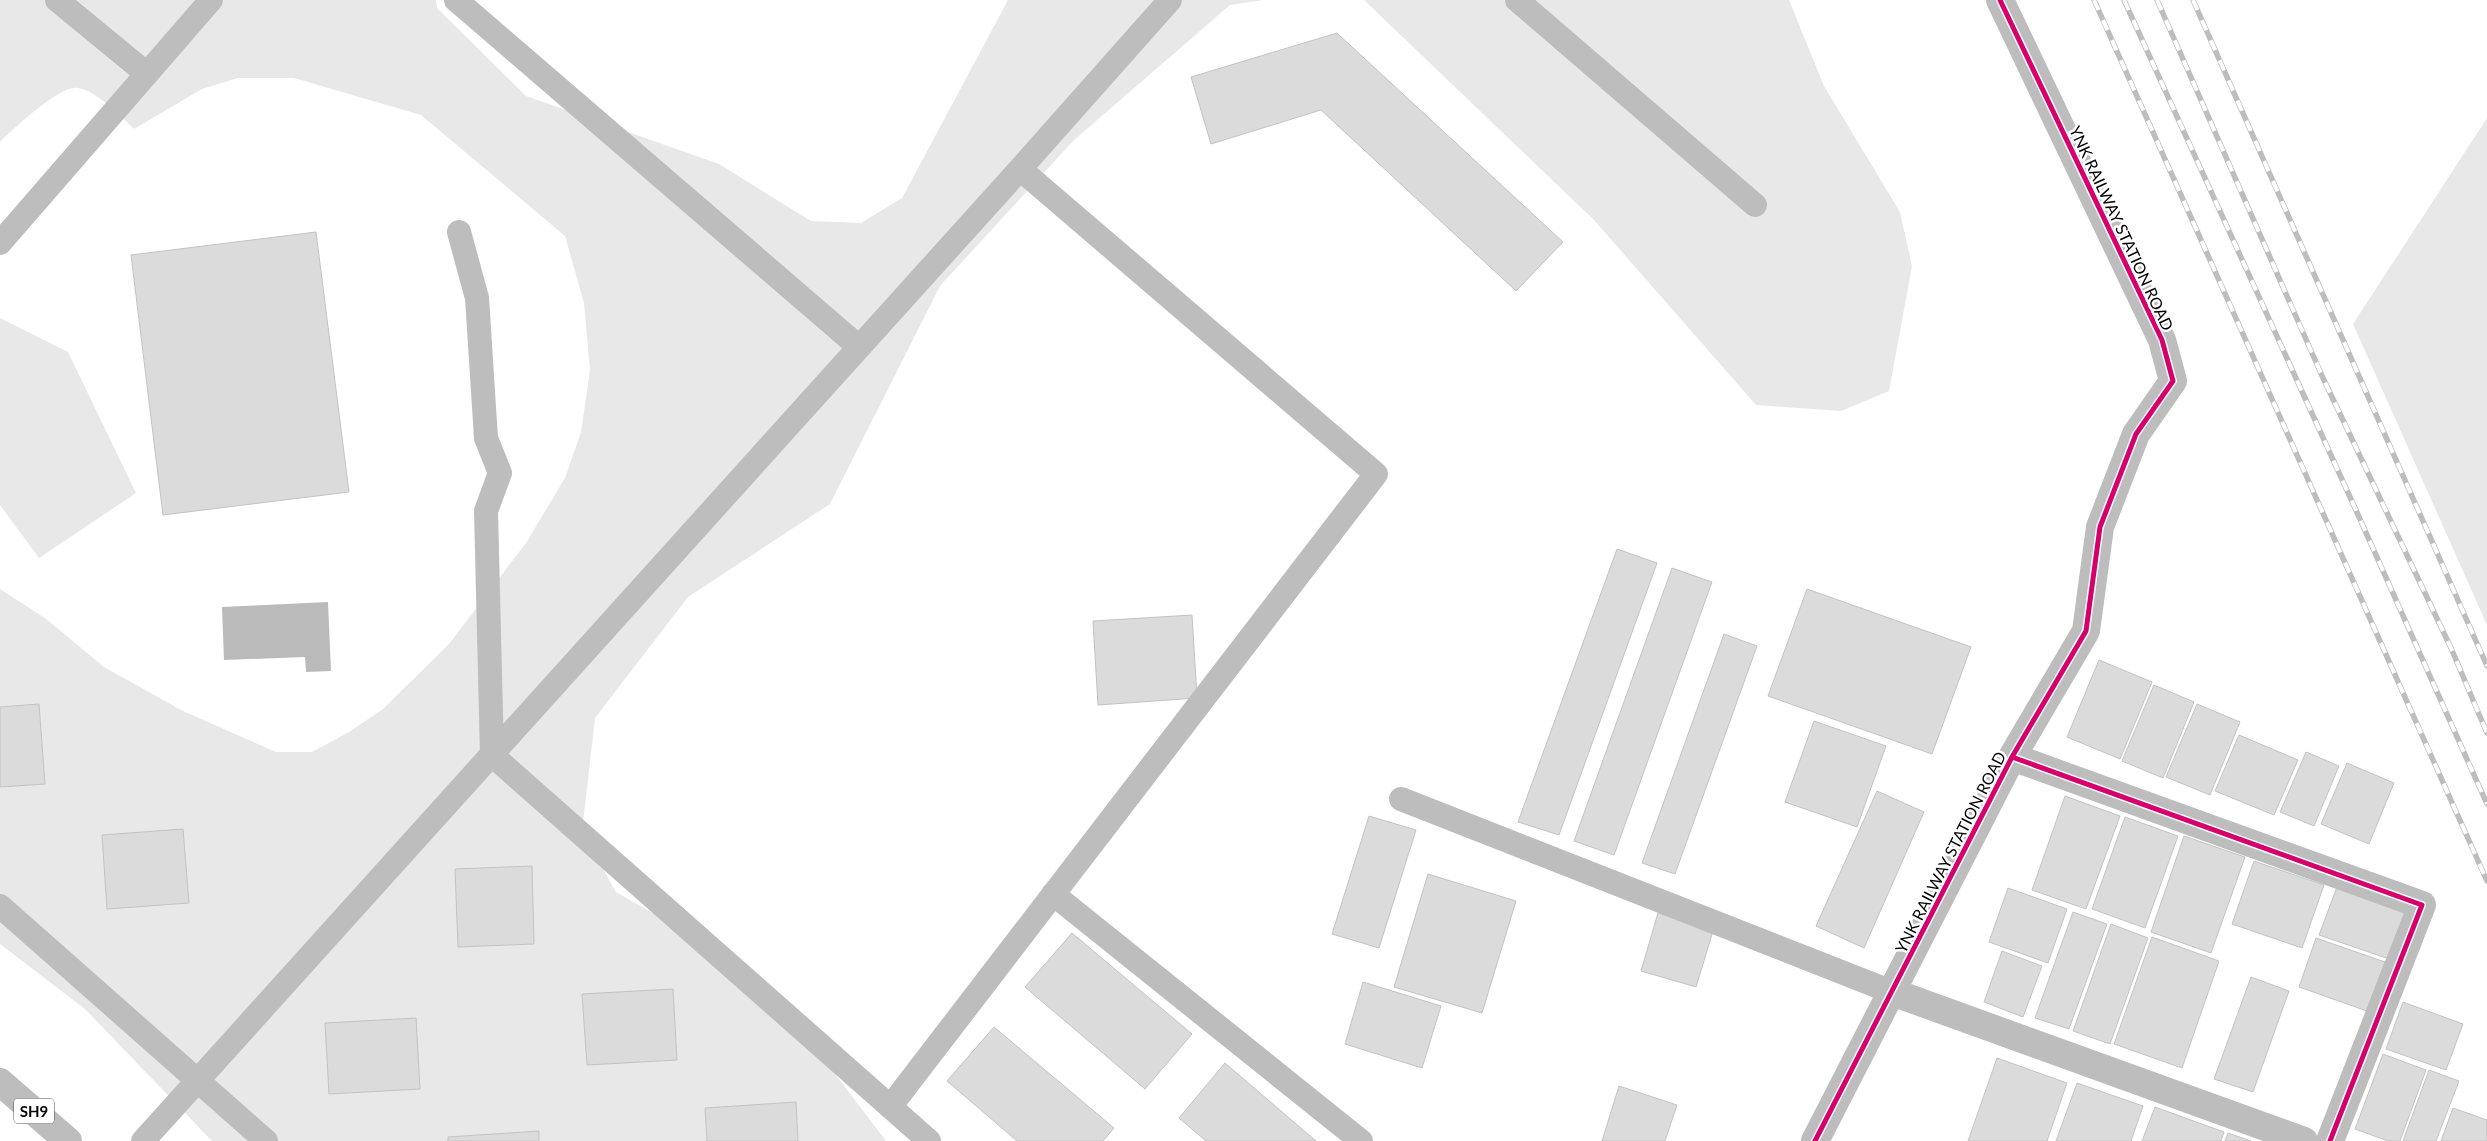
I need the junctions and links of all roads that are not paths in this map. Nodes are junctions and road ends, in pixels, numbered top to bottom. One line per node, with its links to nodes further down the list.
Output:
1 (57, 0): 7 (lane)
2 (211, 0): 7 (lane)
3 (456, 0): 12 (lane)
4 (1170, 0): 8 (lane)
5 (1517, 0): 9 (lane)
6 (2000, 0): 14 (street, YNK RAILWAY STATION ROAD)
7 (146, 74): 11 (lane)
8 (1020, 169): 12 (lane); 16 (lane)
9 (1755, 206)
10 (459, 232): 13 (lane)
11 (0, 243)
12 (859, 347): 13 (lane)
13 (492, 755): 19 (lane); 21 (lane)
14 (2012, 757): 18 (street, YNK RAILWAY STATION ROAD); 29 (street)
15 (1401, 799): 18 (lane)
16 (1053, 894): 21 (lane); 26 (lane)
17 (0, 906): 19 (lane)
18 (1892, 992): 27 (street, YNK RAILWAY STATION ROAD); 28 (street)
19 (196, 1081): 23 (lane); 24 (lane)
20 (0, 1082): 22 (street, SH9)
21 (890, 1106): 25 (lane)
22 (68, 1141)
23 (143, 1141)
24 (266, 1141)
25 (929, 1141)
26 (1361, 1141)
27 (1816, 1141)
28 (2304, 1141)
29 (2330, 1141)

